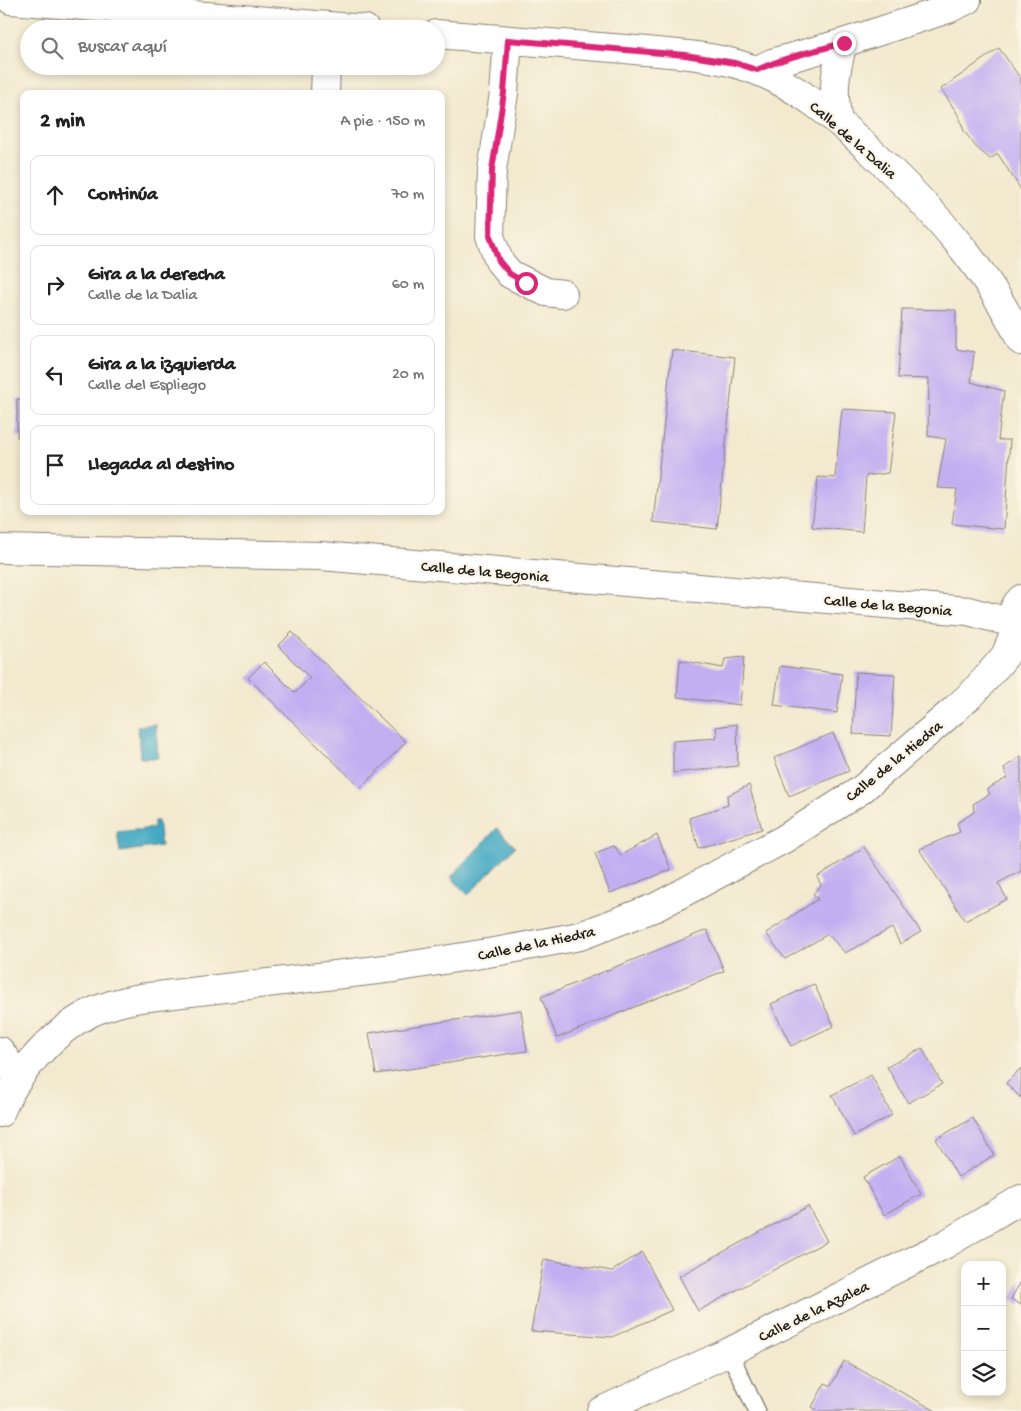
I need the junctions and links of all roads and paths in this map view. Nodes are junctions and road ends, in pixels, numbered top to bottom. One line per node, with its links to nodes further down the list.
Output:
1 (11, 0): 3 (street)
2 (967, 0): 7 (street)
3 (101, 4): 4 (street)
4 (258, 20)
5 (445, 35): 6 (street, Calle de la Dalia)
6 (508, 40): 8 (street, Calle de la Dalia); 12 (street)
7 (844, 43): 8 (street); 11 (street)
8 (757, 70): 11 (street, Calle de la Dalia)
9 (326, 75): 10 (street)
10 (325, 90)
11 (838, 121): 13 (street, Calle de la Dalia)
12 (563, 294)
13 (1021, 340)
14 (0, 549): 15 (street, Calle de la Begonia)
15 (1018, 618): 17 (street, Calle de la Hiedra)
16 (0, 1051): 17 (street)
17 (18, 1080): 18 (street, Calle de la Hiedra)
18 (0, 1114)
19 (1021, 1199): 20 (street, Calle de la Azalea)
20 (729, 1352): 21 (street, Calle de la Azalea); 22 (lane)
21 (601, 1411)
22 (757, 1411)

